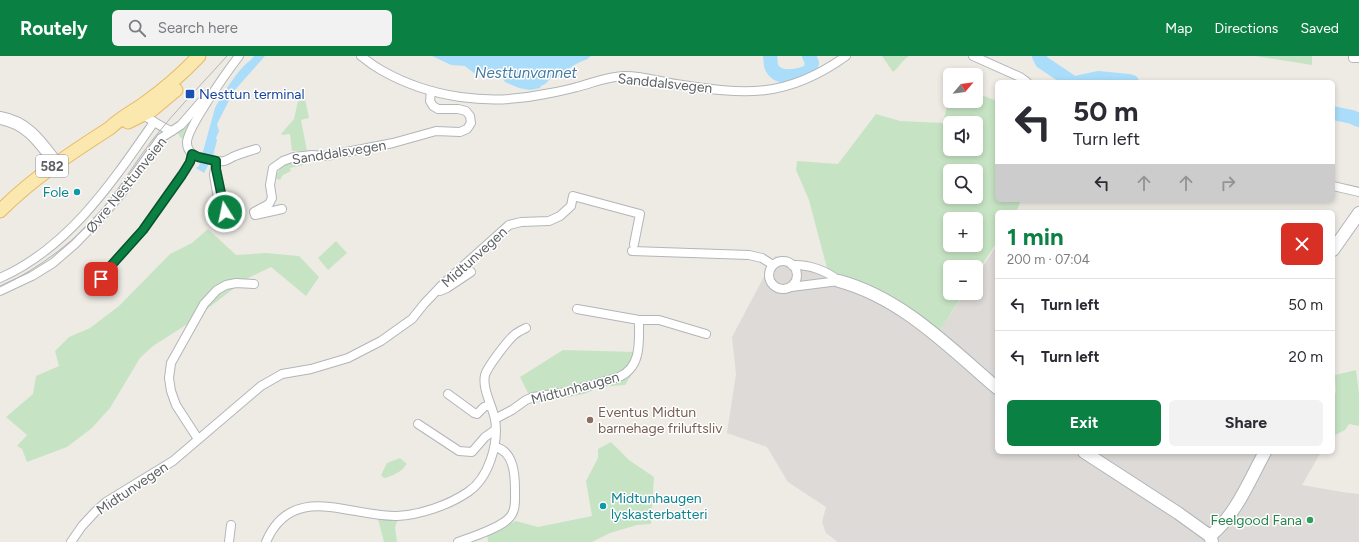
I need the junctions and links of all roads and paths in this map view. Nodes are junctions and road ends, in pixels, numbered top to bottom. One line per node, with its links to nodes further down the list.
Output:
1 (198, 56): 13 (main road, 582)
2 (209, 56): 13 (main road, 582)
3 (239, 56): 10 (street)
4 (361, 56): 11 (street, Sanddalsvegen)
5 (846, 56): 11 (street, Sanddalsvegen)
6 (973, 56): 9 (street)
7 (1353, 56): 8 (street)
8 (1359, 58)
9 (1024, 80)
10 (218, 84): 14 (street, Øvre Nesttunveien); 16 (street)
11 (431, 91): 21 (street, Sanddalsvegen)
12 (0, 118): 17 (street)
13 (147, 118): 14 (street); 17 (main road, 582); 29 (street)
14 (172, 130): 34 (street, Øvre Nesttunveien)
15 (256, 149): 18 (street)
16 (195, 156): 18 (street); 33 (street)
17 (56, 163): 22 (main road, 582)
18 (215, 163): 24 (street)
19 (1335, 186): 20 (street)
20 (1359, 192)
21 (282, 209)
22 (0, 211)
23 (1359, 213): 25 (street)
24 (225, 216)
25 (1335, 247)
26 (773, 265): 27 (street); 32 (street); 35 (street, Midtunvegen)
27 (792, 266): 30 (street); 32 (street)
28 (471, 272): 35 (street, Midtunvegen)
29 (0, 278)
30 (839, 281): 32 (street); 40 (street)
31 (254, 284): 46 (street)
32 (791, 287)
33 (93, 289)
34 (0, 291)
35 (432, 295): 46 (street, Midtunvegen)
36 (577, 309): 37 (street)
37 (639, 320): 39 (street); 43 (street, Midtunhaugen)
38 (526, 328): 42 (street)
39 (706, 334)
40 (995, 386)
41 (448, 394): 42 (street)
42 (490, 405): 43 (street)
43 (495, 419): 45 (street)
44 (418, 424): 45 (street)
45 (495, 430): 47 (street)
46 (198, 439): 52 (street, Midtunvegen)
47 (495, 447): 54 (street); 55 (street)
48 (1087, 454): 51 (street)
49 (1263, 454): 51 (street)
50 (231, 525): 53 (street)
51 (1211, 539)
52 (71, 542)
53 (229, 542)
54 (266, 542)
55 (458, 542)

